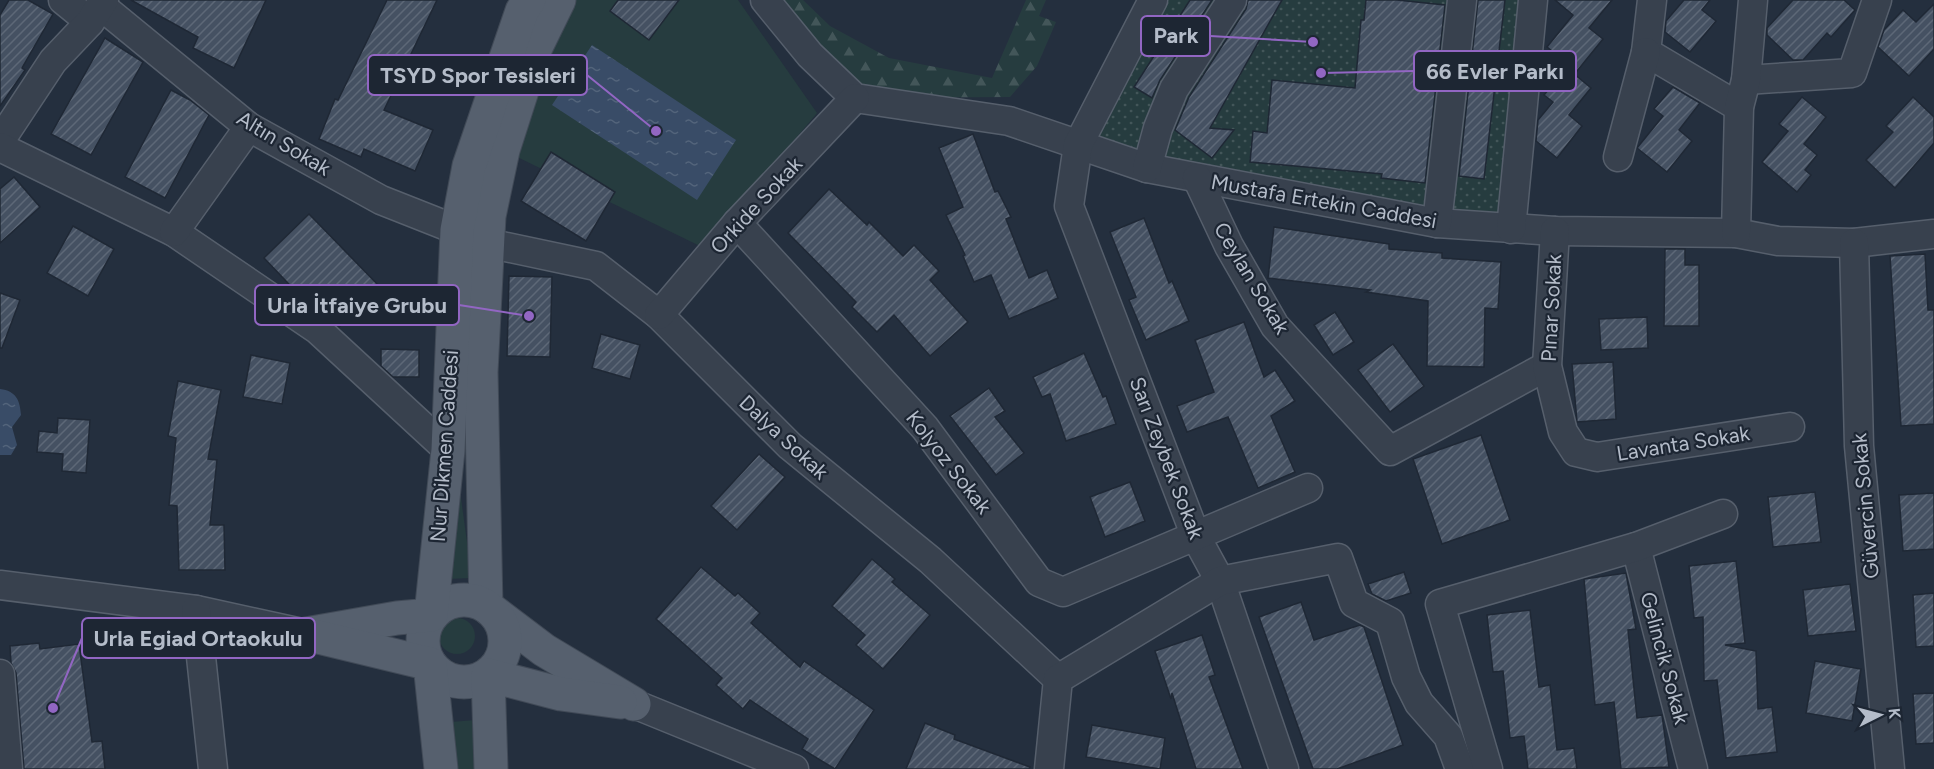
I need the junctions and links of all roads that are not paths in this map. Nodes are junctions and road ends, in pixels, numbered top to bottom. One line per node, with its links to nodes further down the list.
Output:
1 (63, 0): 12 (street, Altın Sokak)
2 (529, 0): 26 (main road, Nur Dikmen Caddesi)
3 (559, 0): 31 (main road, Nur Dikmen Caddesi)
4 (1153, 0): 18 (street, Sarı Zeybek Sokak)
5 (1232, 0): 21 (street)
6 (1462, 0): 24 (street)
7 (1533, 0): 25 (street)
8 (1652, 0): 13 (street)
9 (1753, 0): 14 (street)
10 (1877, 0): 14 (street)
11 (770, 3): 15 (street)
12 (98, 9): 16 (street, Altın Sokak); 17 (street)
13 (1646, 52): 14 (street); 20 (street)
14 (1742, 93): 29 (street)
15 (855, 98): 18 (street, Mustafa Ertekin Caddesi); 23 (street, Orkide Sokak)
16 (249, 127): 26 (street, Altın Sokak); 28 (street)
17 (0, 141)
18 (1078, 145): 21 (street, Mustafa Ertekin Caddesi); 40 (street, Sarı Zeybek Sokak)
19 (0, 147): 28 (street)
20 (1618, 157)
21 (1147, 168): 22 (street, Mustafa Ertekin Caddesi)
22 (1197, 178): 24 (street, Mustafa Ertekin Caddesi); 34 (street, Ceylan Sokak)
23 (737, 223): 33 (street, Orkide Sokak); 40 (street, Kolyoz Sokak)
24 (1437, 223): 25 (street, Mustafa Ertekin Caddesi)
25 (1511, 229): 27 (street, Mustafa Ertekin Caddesi)
26 (457, 230): 36 (main road, Nur Dikmen Caddesi)
27 (1555, 231): 29 (street, Mustafa Ertekin Caddesi); 34 (street, Pınar Sokak)
28 (174, 232): 36 (street)
29 (1736, 233): 32 (street, Mustafa Ertekin Caddesi)
30 (1934, 234): 32 (street, Mustafa Ertekin Caddesi)
31 (488, 243): 33 (street, Dalya Sokak); 44 (main road, Nur Dikmen Caddesi)
32 (1854, 243): 63 (street, Güvercin Sokak)
33 (659, 315): 51 (street, Dalya Sokak)
34 (1546, 366): 37 (street, Pınar Sokak)
35 (1790, 427): 37 (street, Lavanta Sokak)
36 (448, 450): 46 (main road, Nur Dikmen Caddesi)
37 (1576, 452)
38 (1308, 488): 40 (street, Kolyoz Sokak)
39 (1723, 514): 41 (street)
40 (1196, 537): 42 (street, Sarı Zeybek Sokak)
41 (1636, 547): 61 (street); 62 (street, Gelincik Sokak)
42 (1220, 581): 51 (street); 59 (street, Sarı Zeybek Sokak); 60 (street)
43 (0, 585): 45 (street)
44 (486, 606): 46 (main road); 50 (main road); 52 (main road)
45 (196, 610): 47 (street); 54 (street)
46 (431, 615): 47 (main road); 48 (main road)
47 (306, 634): 48 (main road)
48 (430, 664): 50 (main road); 55 (main road)
49 (0, 674): 53 (street)
50 (488, 675): 52 (main road); 56 (main road)
51 (1058, 679): 58 (street)
52 (634, 704): 57 (street)
53 (8, 769)
54 (213, 769)
55 (441, 769)
56 (491, 769)
57 (794, 769)
58 (1049, 769)
59 (1284, 769)
60 (1460, 769)
61 (1488, 769)
62 (1693, 769)
63 (1890, 769)

